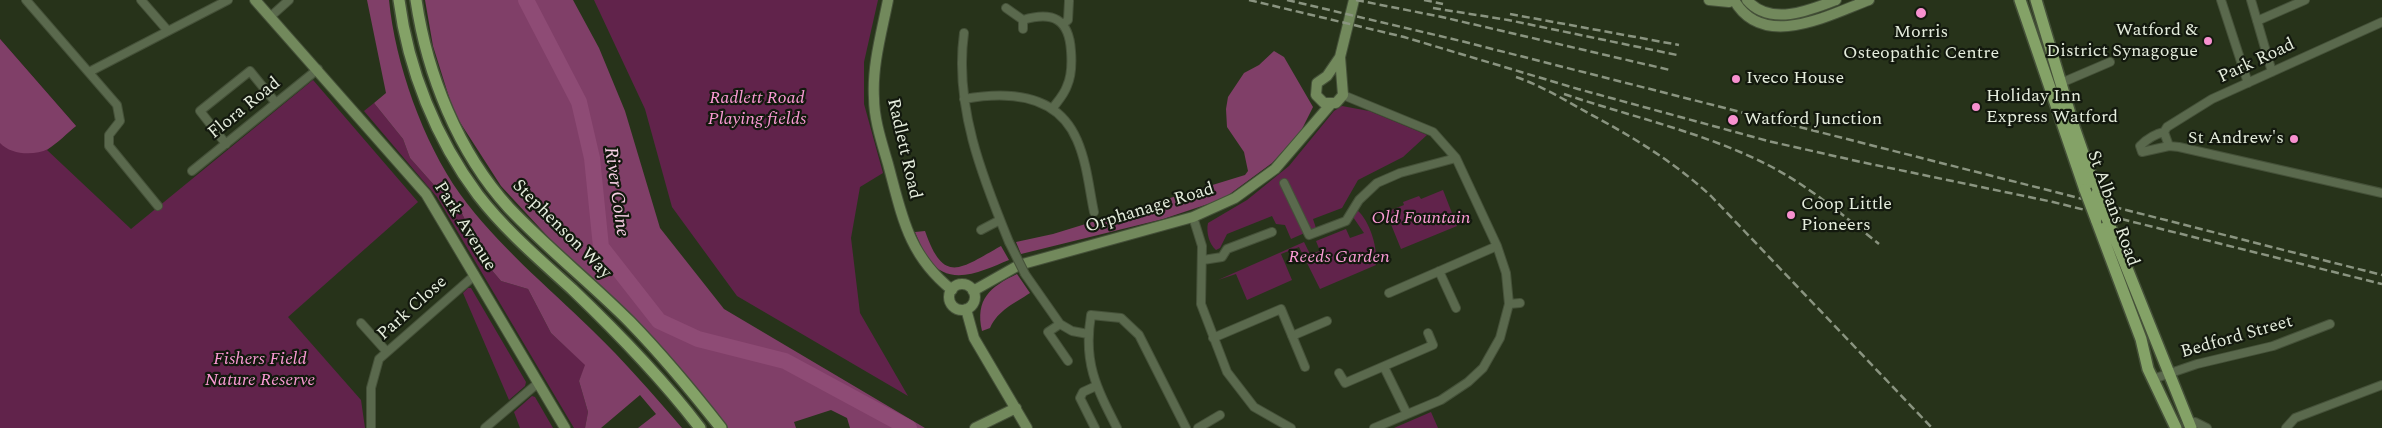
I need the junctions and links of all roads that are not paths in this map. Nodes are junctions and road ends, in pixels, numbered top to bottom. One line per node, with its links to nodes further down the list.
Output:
1 (26, 0): 33 (street)
2 (141, 0): 28 (street)
3 (228, 0): 28 (street)
4 (256, 0): 22 (street, Park Avenue)
5 (289, 0): 22 (street)
6 (399, 0): 95 (main road, Stephenson Way)
7 (416, 0): 96 (main road, Stephenson Way)
8 (888, 0): 63 (street, Radlett Road)
9 (1354, 0): 30 (street, Orphanage Road)
10 (1710, 0): 11 (street)
11 (1734, 0): 12 (street); 19 (street)
12 (1869, 0)
13 (2036, 0): 37 (main road, St Albans Road)
14 (2221, 0): 38 (street)
15 (2250, 0): 24 (street)
16 (2305, 0): 24 (street)
17 (1069, 1): 26 (street)
18 (1830, 1): 19 (street)
19 (1749, 2)
20 (2022, 2): 84 (main road, St Albans Road, bridge)
21 (1006, 8): 23 (street)
22 (270, 17): 32 (street, Park Avenue)
23 (1024, 20): 26 (street); 27 (street)
24 (2257, 21): 34 (street)
25 (2382, 22): 34 (street, Park Road)
26 (1063, 24): 44 (street)
27 (1023, 29)
28 (168, 31): 33 (street)
29 (964, 34): 40 (street)
30 (1340, 57): 35 (street, Orphanage Road); 36 (street, Orphanage Road)
31 (2110, 62): 37 (street)
32 (318, 69): 42 (street, Flora Road); 62 (street, Park Avenue)
33 (89, 72): 53 (street)
34 (2272, 72): 38 (street, Park Road)
35 (1327, 76): 36 (street); 41 (street, Orphanage Road)
36 (1341, 82): 39 (street, Orphanage Road)
37 (2061, 83): 83 (main road, St Albans Road, bridge)
38 (2248, 83): 46 (street, Park Road)
39 (1343, 95): 43 (street, Orphanage Road); 49 (street)
40 (964, 99): 44 (street); 56 (street)
41 (1319, 100): 43 (street); 45 (street, Orphanage Road)
42 (276, 103): 47 (street, Flora Road); 47 (street)
43 (1330, 105): 45 (street, Orphanage Road)
44 (1052, 109): 54 (street)
45 (1313, 123): 55 (street, Orphanage Road)
46 (2164, 132): 48 (street); 48 (street, Park Road)
47 (226, 144): 50 (street, Flora Road)
48 (2169, 146): 52 (street)
49 (1456, 158): 51 (street); 59 (street)
50 (192, 171)
51 (1284, 183)
52 (2382, 193)
53 (158, 206)
54 (1094, 212)
55 (1193, 217): 60 (street); 64 (street, Orphanage Road)
56 (1000, 220): 57 (street); 72 (street, bridge)
57 (981, 230)
58 (1272, 232): 60 (street)
59 (1497, 246): 61 (street); 67 (street)
60 (1203, 260): 77 (street)
61 (1439, 271): 65 (street); 68 (street)
62 (475, 275): 78 (street, Park Close); 85 (street, Park Avenue)
63 (952, 290): 64 (street); 69 (street)
64 (973, 291): 69 (street)
65 (1389, 293)
66 (1520, 303): 67 (street)
67 (1509, 304): 89 (street)
68 (1456, 308)
69 (966, 309): 88 (street)
70 (1327, 321): 76 (street)
71 (361, 323): 78 (street)
72 (1060, 324): 75 (street); 79 (street)
73 (2330, 324): 83 (street, Bedford Street)
74 (1428, 333): 81 (street)
75 (1088, 334): 87 (street); 101 (street)
76 (1292, 336): 77 (street); 80 (street)
77 (1213, 338): 103 (street)
78 (388, 352): 92 (street, Park Close)
79 (1068, 361)
80 (1305, 367)
81 (1384, 367): 82 (street); 89 (street)
82 (1339, 373)
83 (2168, 374): 84 (street, Bedford Street); 91 (main road, St Albans Road)
84 (2153, 379): 105 (main road, St Albans Road)
85 (538, 383): 93 (street); 94 (street, Park Avenue)
86 (2382, 385): 107 (street)
87 (1096, 386): 99 (street); 100 (street)
88 (1016, 408): 97 (street); 98 (street)
89 (1407, 414): 104 (street)
90 (1220, 415): 102 (street)
91 (2188, 426): 106 (street)
92 (370, 428)
93 (486, 428)
94 (565, 428)
95 (700, 428)
96 (721, 428)
97 (975, 428)
98 (1027, 428)
99 (1094, 428)
100 (1117, 428)
101 (1186, 428)
102 (1198, 428)
103 (1291, 428)
104 (1374, 428)
105 (2176, 428)
106 (2207, 428)
107 (2286, 428)

